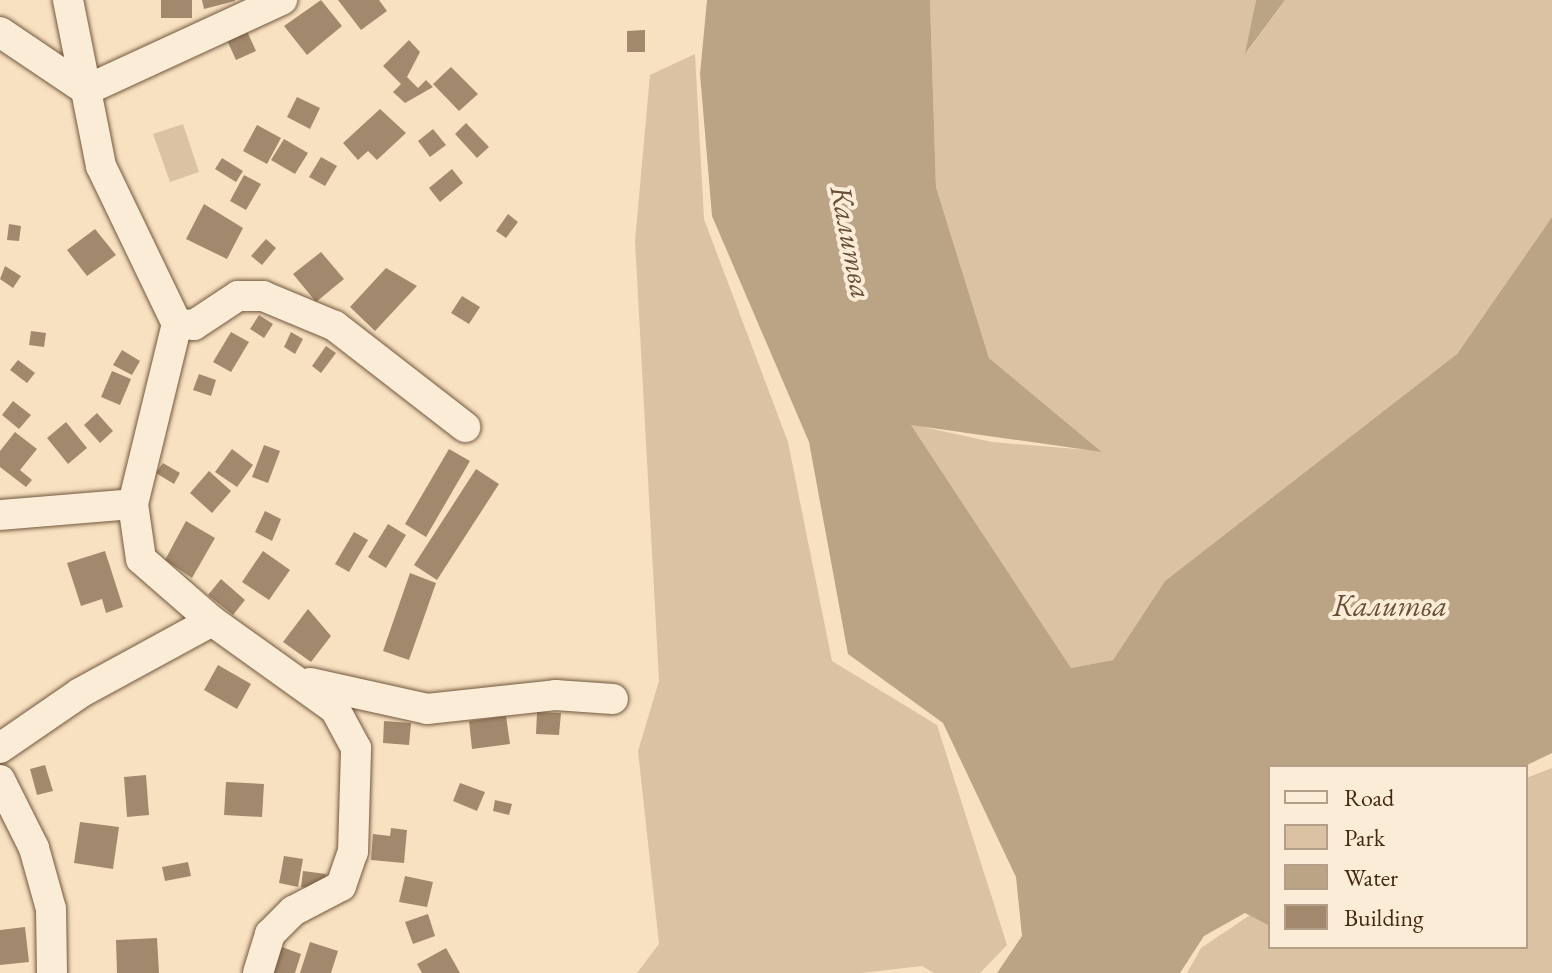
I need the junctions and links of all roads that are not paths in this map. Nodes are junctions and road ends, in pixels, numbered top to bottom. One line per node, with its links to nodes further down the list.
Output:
1 (68, 0): 4 (street)
2 (282, 0): 4 (street)
3 (0, 32): 4 (street)
4 (86, 90): 5 (street)
5 (177, 324): 6 (street); 7 (street)
6 (465, 427)
7 (133, 504): 8 (street); 9 (street)
8 (0, 515)
9 (212, 621): 10 (street); 12 (street)
10 (293, 678): 11 (street); 15 (street)
11 (613, 699)
12 (0, 748)
13 (0, 780): 14 (street)
14 (52, 973)
15 (258, 973)

